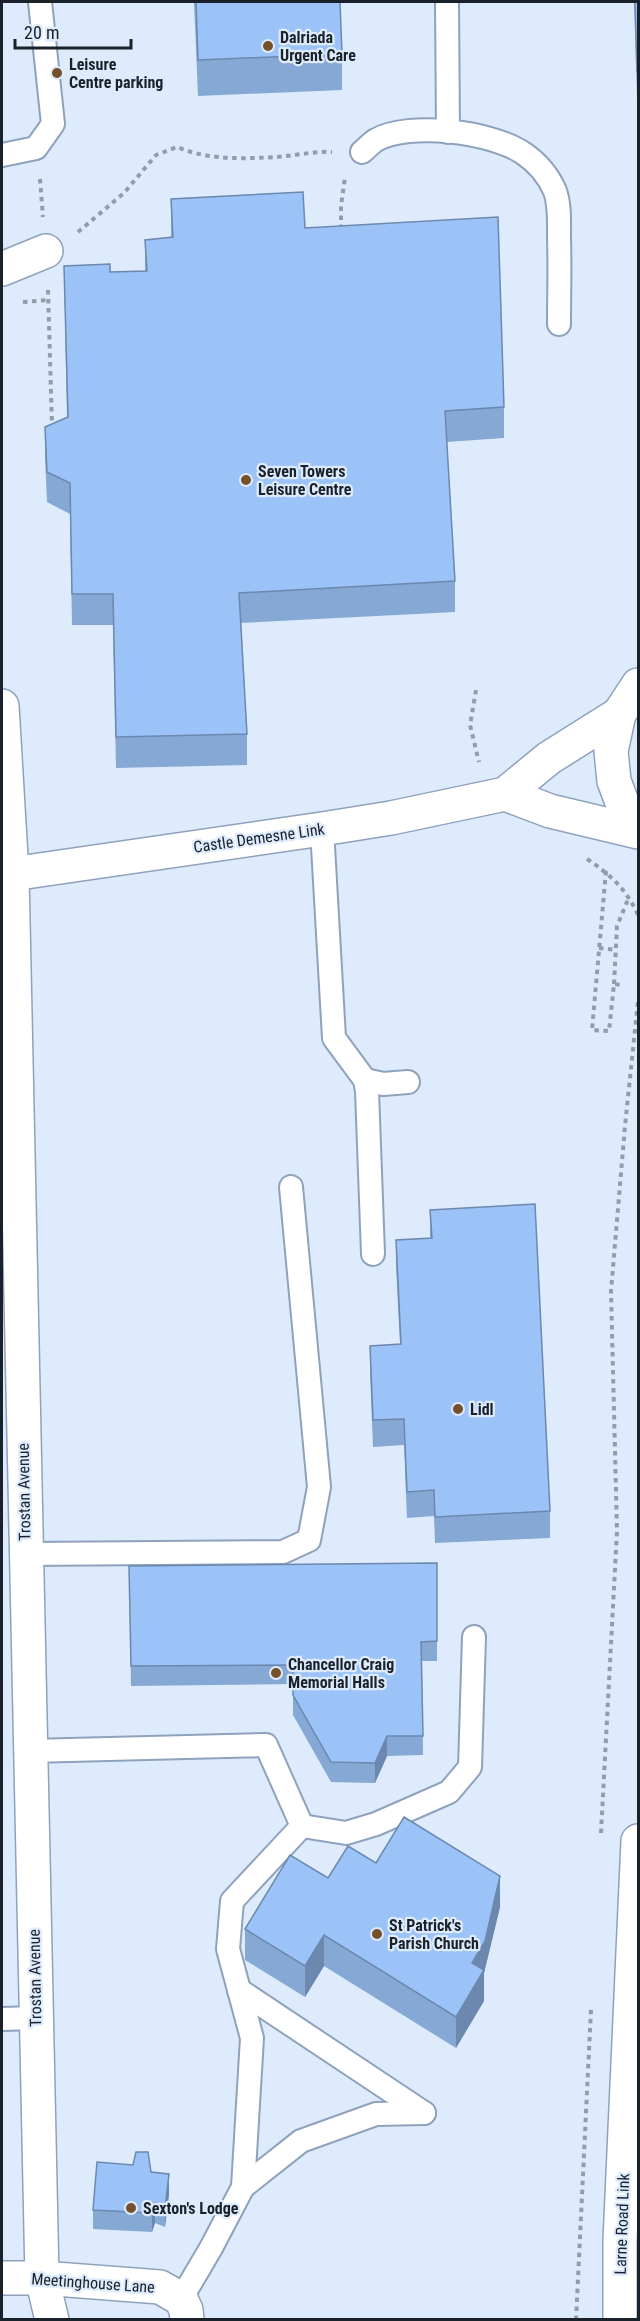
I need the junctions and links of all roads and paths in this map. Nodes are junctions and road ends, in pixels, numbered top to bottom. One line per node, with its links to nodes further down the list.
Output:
1 (40, 2): 4 (lane)
2 (447, 2): 3 (lane)
3 (448, 132): 5 (lane); 12 (lane)
4 (36, 148): 6 (lane); 8 (path)
5 (362, 152): 7 (path); 8 (path)
6 (2, 154)
7 (342, 241)
8 (47, 266): 9 (street); 11 (path)
9 (2, 269)
10 (33, 300): 11 (path)
11 (48, 300): 13 (path)
12 (559, 324)
13 (53, 430)
14 (639, 685): 17 (street)
15 (476, 690): 18 (path)
16 (2, 706): 24 (street, Trostan Avenue)
17 (620, 714): 18 (street, Castle Demesne Link); 20 (street)
18 (496, 796): 19 (street); 21 (street, Castle Demesne Link)
19 (550, 811): 22 (street); 23 (path)
20 (639, 827)
21 (322, 829): 24 (street, Castle Demesne Link); 33 (lane)
22 (639, 832)
23 (606, 871): 25 (path); 27 (path)
24 (12, 874): 32 (street, Trostan Avenue)
25 (630, 897): 26 (path); 28 (path)
26 (639, 915)
27 (599, 948): 28 (path); 29 (path)
28 (616, 950): 29 (path)
29 (614, 984): 30 (path)
30 (622, 985)
31 (639, 1001): 41 (path)
32 (8, 1047): 37 (street, Trostan Avenue)
33 (365, 1080): 34 (lane); 36 (lane)
34 (408, 1082)
35 (291, 1187): 37 (lane)
36 (373, 1254)
37 (26, 1554): 39 (street, Trostan Avenue)
38 (474, 1637): 40 (lane)
39 (30, 1751): 40 (lane); 45 (street, Trostan Avenue)
40 (302, 1826): 43 (lane)
41 (600, 1840)
42 (639, 1841): 53 (street, Larne Road Link)
43 (239, 1989): 47 (lane); 47 (lane)
44 (591, 2006): 52 (path)
45 (36, 2018): 46 (lane); 49 (street, Trostan Avenue)
46 (2, 2019)
47 (243, 2187): 50 (lane)
48 (2, 2278): 49 (street, Meetinghouse Lane)
49 (42, 2278): 50 (street, Meetinghouse Lane); 51 (street, Trostan Avenue)
50 (184, 2309)
51 (52, 2319)
52 (576, 2319)
53 (620, 2319)

